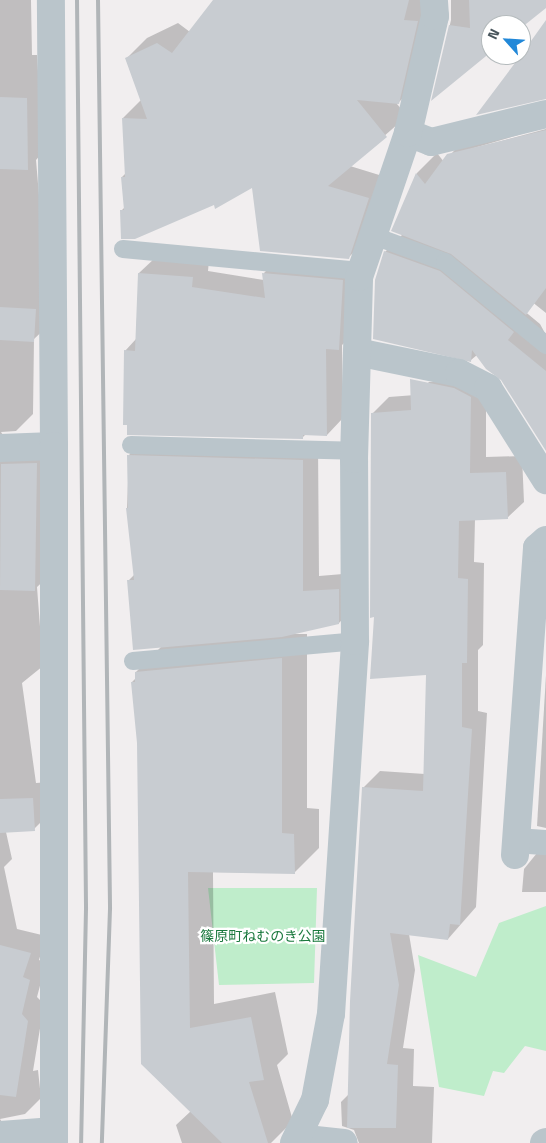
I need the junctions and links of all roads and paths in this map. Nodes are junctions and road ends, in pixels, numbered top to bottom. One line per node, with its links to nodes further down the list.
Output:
1 (51, 0): 11 (street)
2 (434, 0): 4 (street)
3 (546, 114): 4 (street)
4 (408, 133): 5 (street)
5 (374, 236): 7 (street); 8 (lane)
6 (123, 249): 7 (lane)
7 (361, 271): 9 (street)
8 (546, 345)
9 (357, 352): 13 (street); 14 (street)
10 (131, 445): 13 (lane)
11 (54, 446): 12 (street); 21 (street)
12 (0, 448)
13 (354, 451): 16 (street)
14 (546, 480)
15 (546, 540): 19 (street)
16 (355, 641): 17 (lane); 22 (street)
17 (133, 661)
18 (546, 842): 19 (street)
19 (515, 848)
20 (0, 1135): 21 (street)
21 (54, 1137)
22 (296, 1140): 23 (street)
23 (344, 1143)

